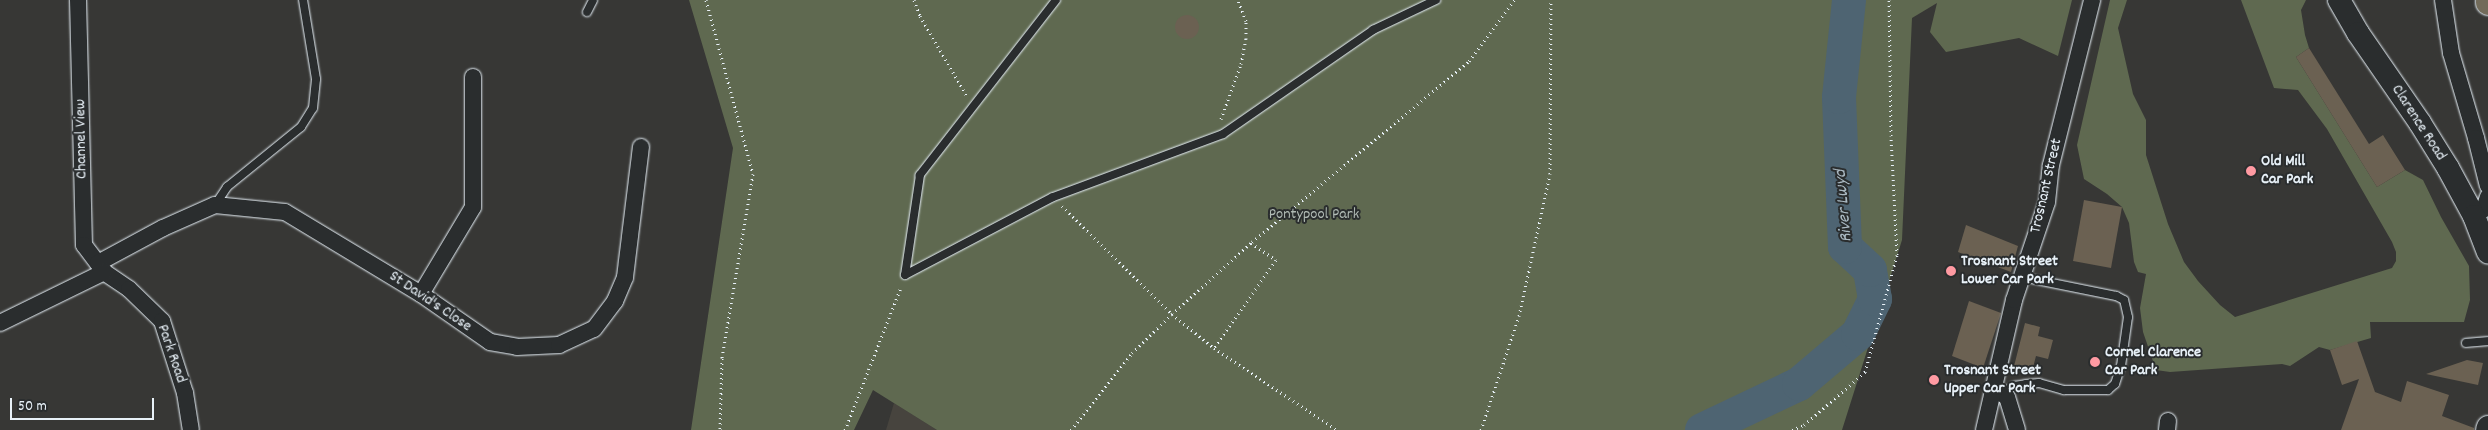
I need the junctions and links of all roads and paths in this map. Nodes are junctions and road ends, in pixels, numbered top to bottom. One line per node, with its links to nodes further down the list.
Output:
1 (78, 0): 27 (street, Channel View)
2 (303, 0): 23 (lane)
3 (593, 0): 15 (lane)
4 (706, 0): 38 (path)
5 (914, 0): 17 (path)
6 (1056, 0): 17 (lane)
7 (1238, 0): 18 (path)
8 (1436, 0): 18 (lane)
9 (1514, 0): 25 (path)
10 (1551, 0): 42 (path)
11 (1889, 0): 43 (path)
12 (2092, 0): 29 (street, Trosnant Street)
13 (2339, 0): 24 (street, Clarence Road)
14 (2443, 0): 20 (street)
15 (587, 12)
16 (473, 78): 30 (street)
17 (973, 106): 28 (lane)
18 (1219, 136): 21 (lane)
19 (641, 147): 30 (street, St David's Close)
20 (2488, 186)
21 (1053, 197): 28 (lane); 31 (path)
22 (2488, 197): 24 (street)
23 (215, 205): 27 (street, St David's Close); 30 (street, St David's Close)
24 (2474, 216): 26 (street, Clarence Road)
25 (1250, 243): 31 (path); 35 (path)
26 (2488, 252)
27 (101, 268): 32 (street, St David's Close); 37 (street, Park Road)
28 (905, 275): 39 (path)
29 (2022, 278): 36 (street, Trosnant Street); 36 (lane)
30 (421, 294)
31 (1172, 314): 35 (path); 40 (path)
32 (0, 323)
33 (2488, 341): 34 (lane)
34 (2466, 343)
35 (1214, 348): 41 (path)
36 (1997, 391): 44 (street, Trosnant Street); 45 (street)
37 (190, 430)
38 (720, 430)
39 (845, 430)
40 (1071, 430)
41 (1337, 430)
42 (1481, 430)
43 (1792, 430)
44 (1984, 430)
45 (2017, 430)

